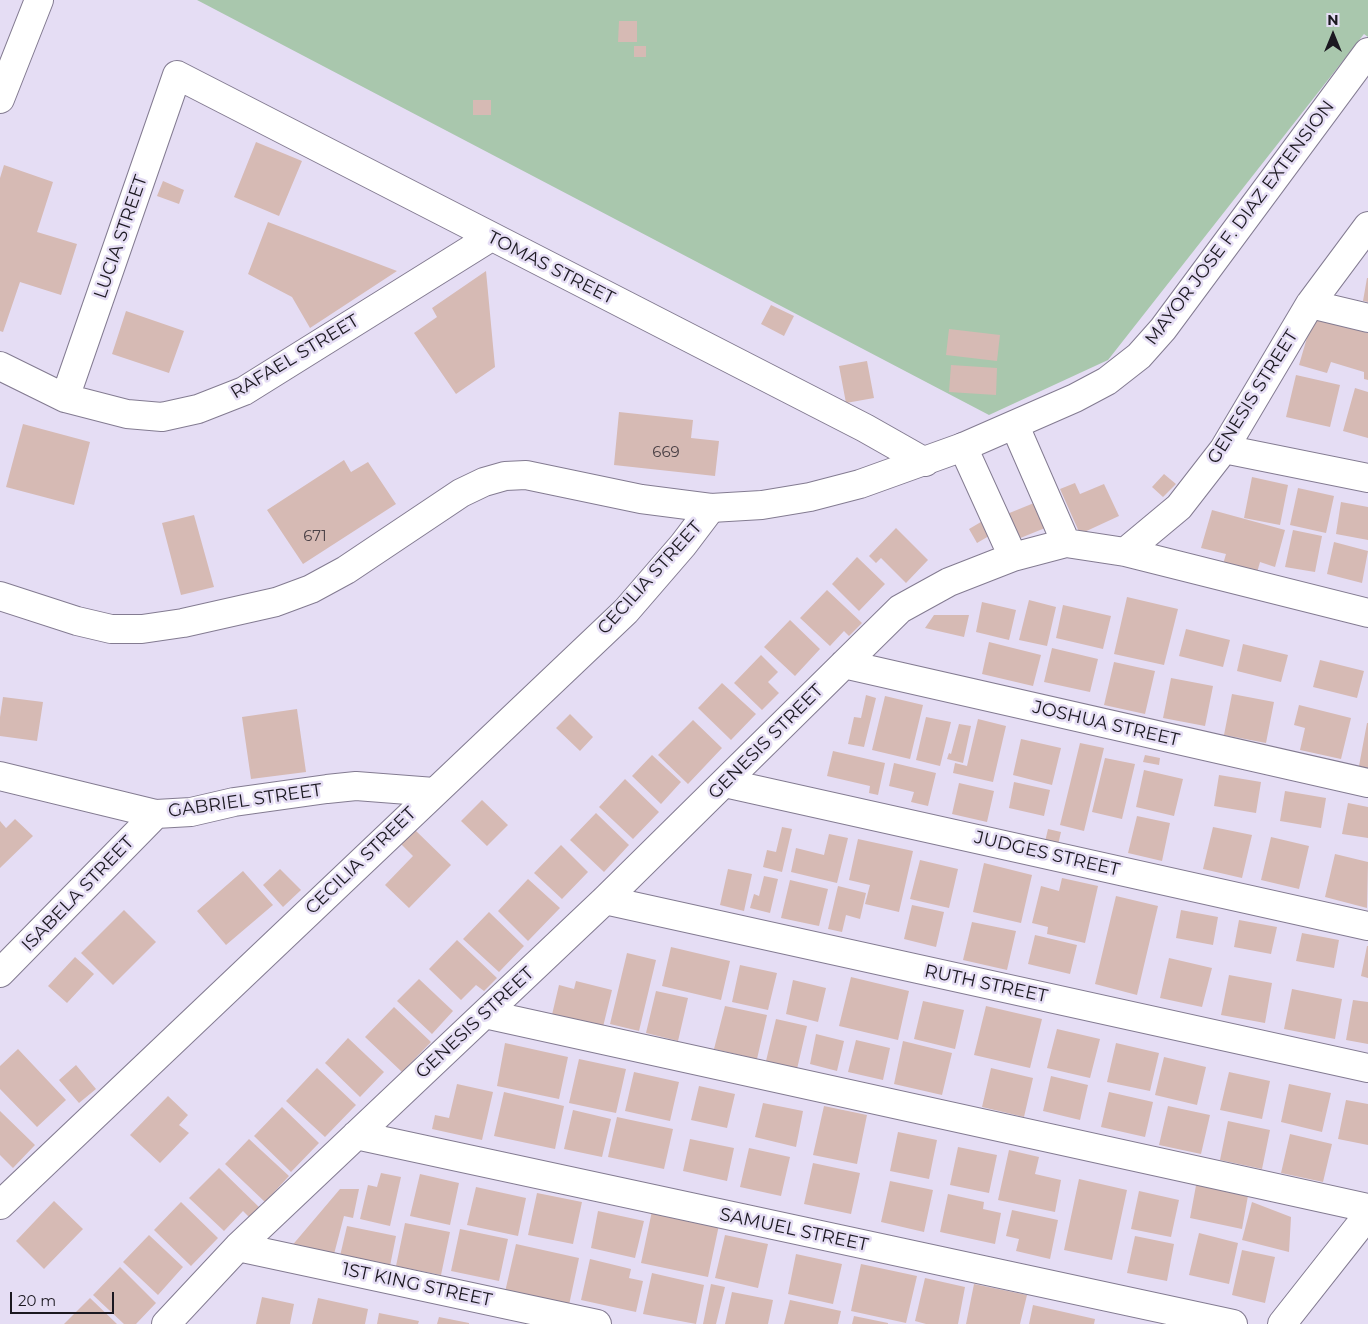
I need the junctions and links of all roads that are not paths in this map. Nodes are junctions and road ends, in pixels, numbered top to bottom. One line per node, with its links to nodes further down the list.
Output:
1 (39, 0): 4 (street)
2 (1368, 52): 11 (street, MAYOR JOSE F. DIAZ EXTENSION)
3 (177, 75): 6 (street, TOMAS STREET); 10 (street, LUCIA STREET)
4 (0, 99)
5 (1368, 226): 7 (street, GENESIS STREET)
6 (491, 237): 10 (street, RAFAEL STREET); 14 (street, TOMAS STREET)
7 (1310, 304): 8 (street); 13 (street, GENESIS STREET)
8 (1368, 318)
9 (0, 366): 10 (street, RAFAEL STREET)
10 (65, 398)
11 (1015, 426): 12 (street, MAYOR JOSE F. DIAZ EXTENSION); 17 (street)
12 (963, 447): 14 (street, MAYOR JOSE F. DIAZ EXTENSION); 19 (street)
13 (1224, 449): 15 (street); 18 (street, GENESIS STREET)
14 (924, 462): 16 (street, MAYOR JOSE F. DIAZ EXTENSION)
15 (1368, 478)
16 (711, 508): 20 (street, MAYOR JOSE F. DIAZ EXTENSION); 26 (street, CECILIA STREET)
17 (1066, 543): 18 (street, GENESIS STREET); 19 (street, GENESIS STREET)
18 (1124, 552): 21 (street)
19 (1012, 557): 22 (street, GENESIS STREET)
20 (0, 596)
21 (1368, 613)
22 (844, 664): 24 (street, GENESIS STREET); 25 (street, JOSHUA STREET)
23 (0, 776): 27 (street, GABRIEL STREET)
24 (725, 783): 28 (street, GENESIS STREET); 29 (street, JUDGES STREET)
25 (1368, 783)
26 (434, 792): 27 (street, GABRIEL STREET); 34 (street, CECILIA STREET)
27 (156, 814): 30 (street, ISABELA STREET)
28 (605, 900): 31 (street, GENESIS STREET); 32 (street, RUTH STREET)
29 (1368, 926)
30 (0, 974)
31 (485, 1014): 33 (street, GENESIS STREET); 35 (street)
32 (1368, 1068)
33 (356, 1135): 37 (street, GENESIS STREET); 40 (street, SAMUEL STREET)
34 (0, 1205)
35 (1368, 1208)
36 (1368, 1215): 41 (street)
37 (238, 1247): 38 (street, GENESIS STREET); 39 (street, 1ST KING STREET)
38 (166, 1324)
39 (597, 1324)
40 (1233, 1324)
41 (1282, 1324)

